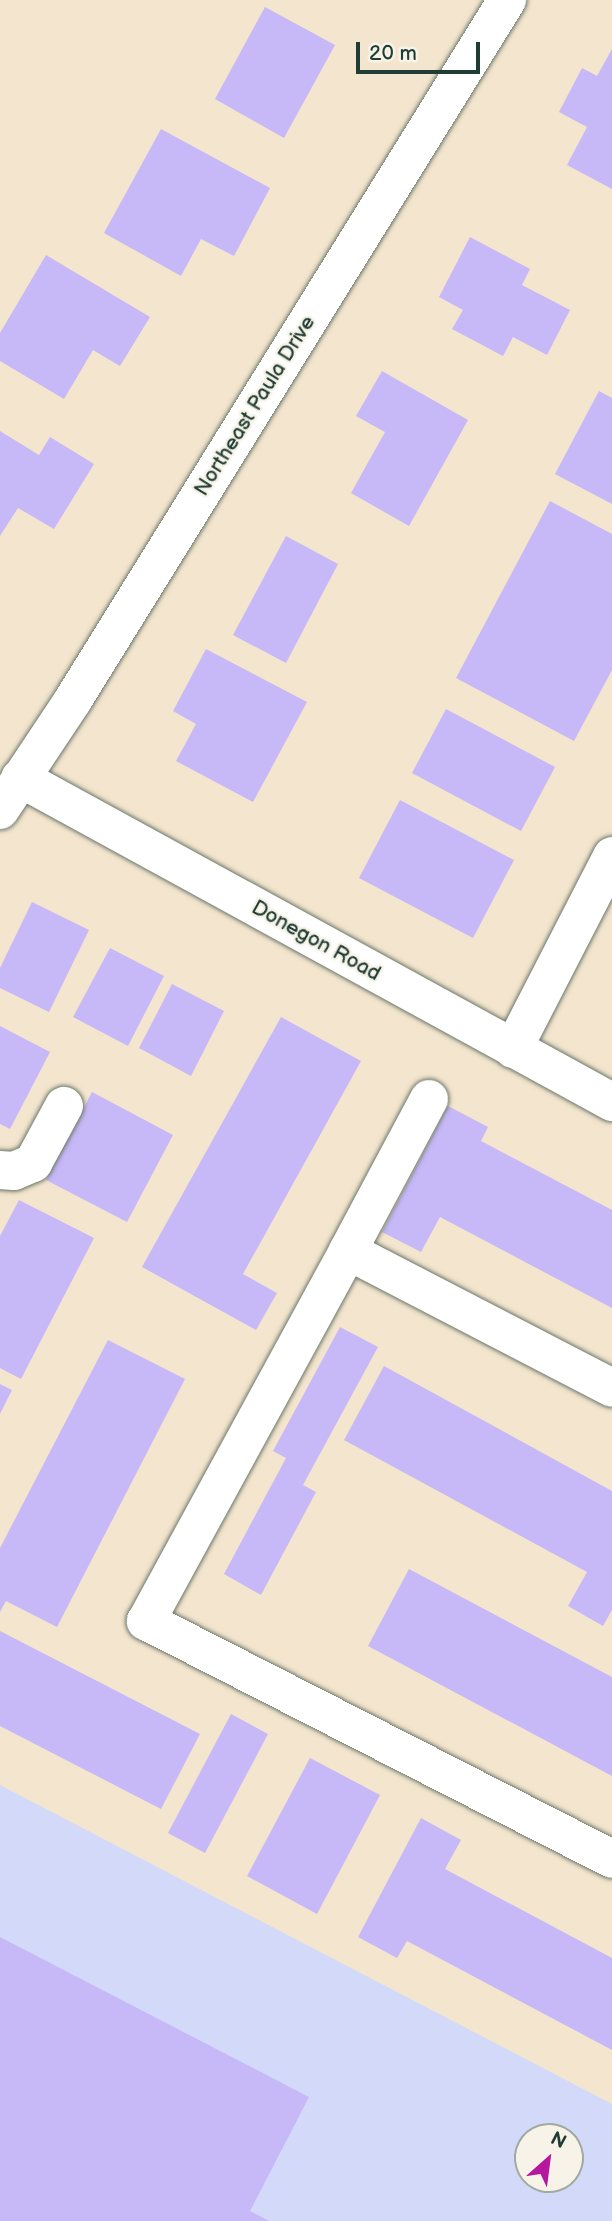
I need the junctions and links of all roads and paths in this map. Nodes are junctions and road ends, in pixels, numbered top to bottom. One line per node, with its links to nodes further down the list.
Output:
1 (507, 0): 2 (street, Northeast Paula Drive)
2 (20, 778): 3 (street, Northeast Paula Drive); 5 (street, Donegon Road)
3 (0, 810)
4 (612, 856): 5 (street)
5 (513, 1049): 7 (street, Donegon Road)
6 (429, 1099): 10 (street)
7 (612, 1102)
8 (64, 1106): 9 (street)
9 (0, 1170)
10 (348, 1251): 11 (street); 12 (street)
11 (612, 1388)
12 (612, 1859)

